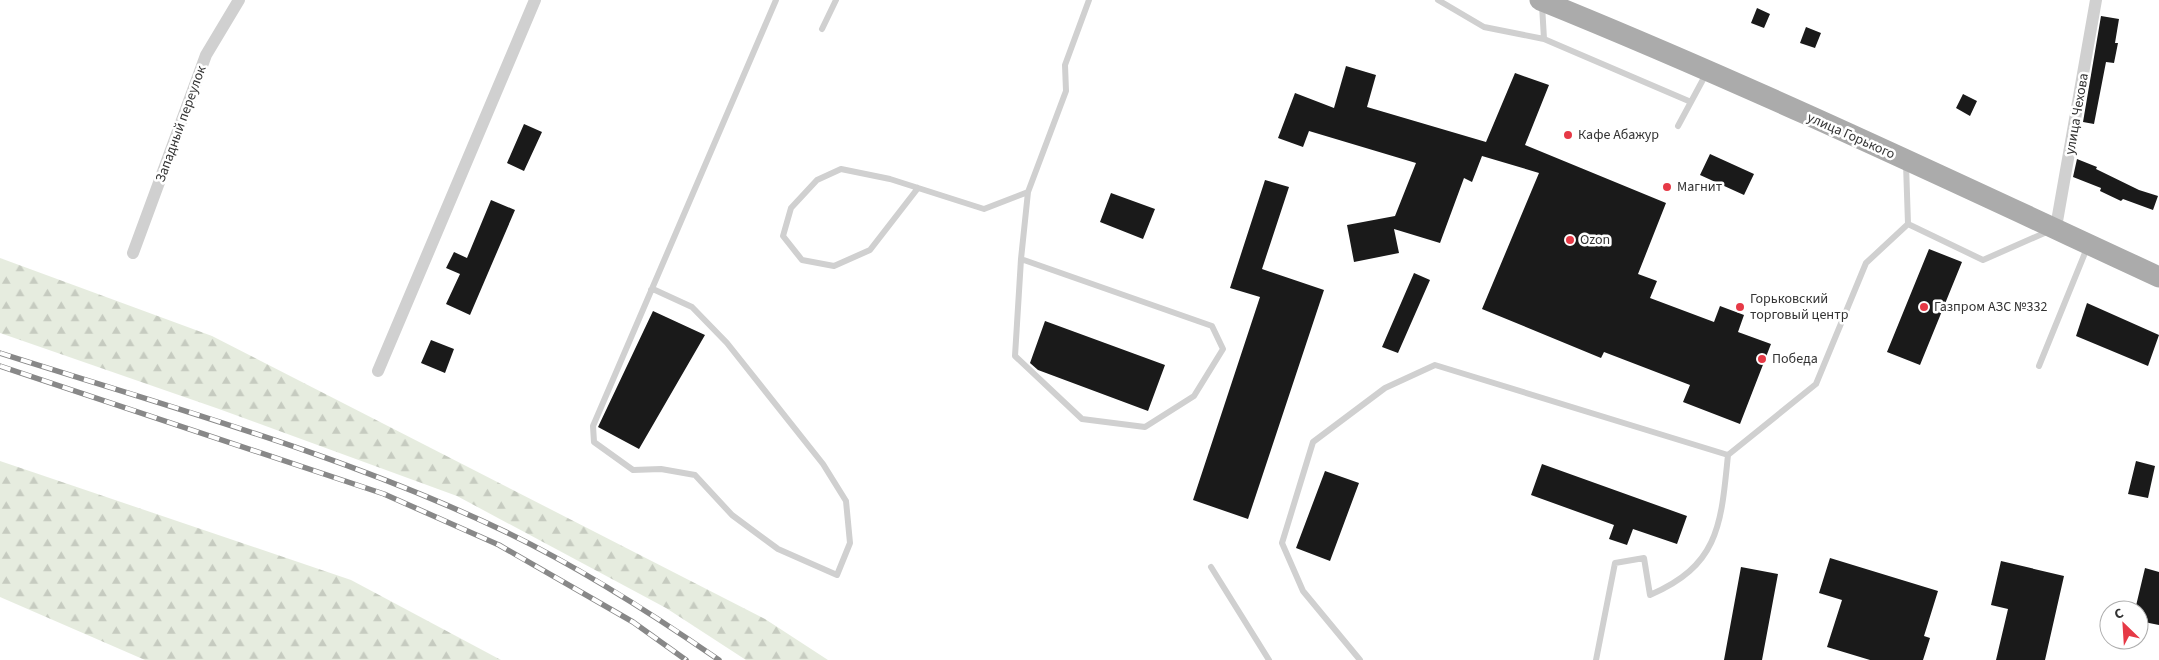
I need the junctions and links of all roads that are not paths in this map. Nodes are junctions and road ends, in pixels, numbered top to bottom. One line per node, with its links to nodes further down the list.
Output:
1 (239, 0): 20 (street, Западный переулок)
2 (535, 0): 25 (street)
3 (776, 0): 23 (lane)
4 (836, 0): 9 (lane)
5 (1089, 0): 16 (lane)
6 (1438, 0): 10 (lane)
7 (1541, 0): 10 (lane); 11 (main road, улица Горького)
8 (2096, 0): 18 (street, улица Чехова)
9 (822, 29)
10 (1544, 40): 12 (lane)
11 (1708, 70): 12 (lane); 14 (main road, улица Горького)
12 (1691, 102): 13 (lane)
13 (1678, 126)
14 (1906, 161): 17 (lane); 18 (main road, улица Горького)
15 (918, 188): 15 (lane); 16 (lane)
16 (1028, 192): 21 (lane)
17 (1908, 224): 18 (lane); 26 (lane)
18 (2056, 228): 19 (main road, улица Горького)
19 (2088, 244): 22 (main road, улица Горького); 24 (lane)
20 (134, 253)
21 (1021, 259): 21 (lane)
22 (2159, 277)
23 (651, 290): 23 (lane)
24 (2039, 366)
25 (378, 372)
26 (1728, 455): 29 (lane); 30 (lane)
27 (1211, 567): 28 (lane)
28 (1269, 660)
29 (1360, 660)
30 (1596, 660)

